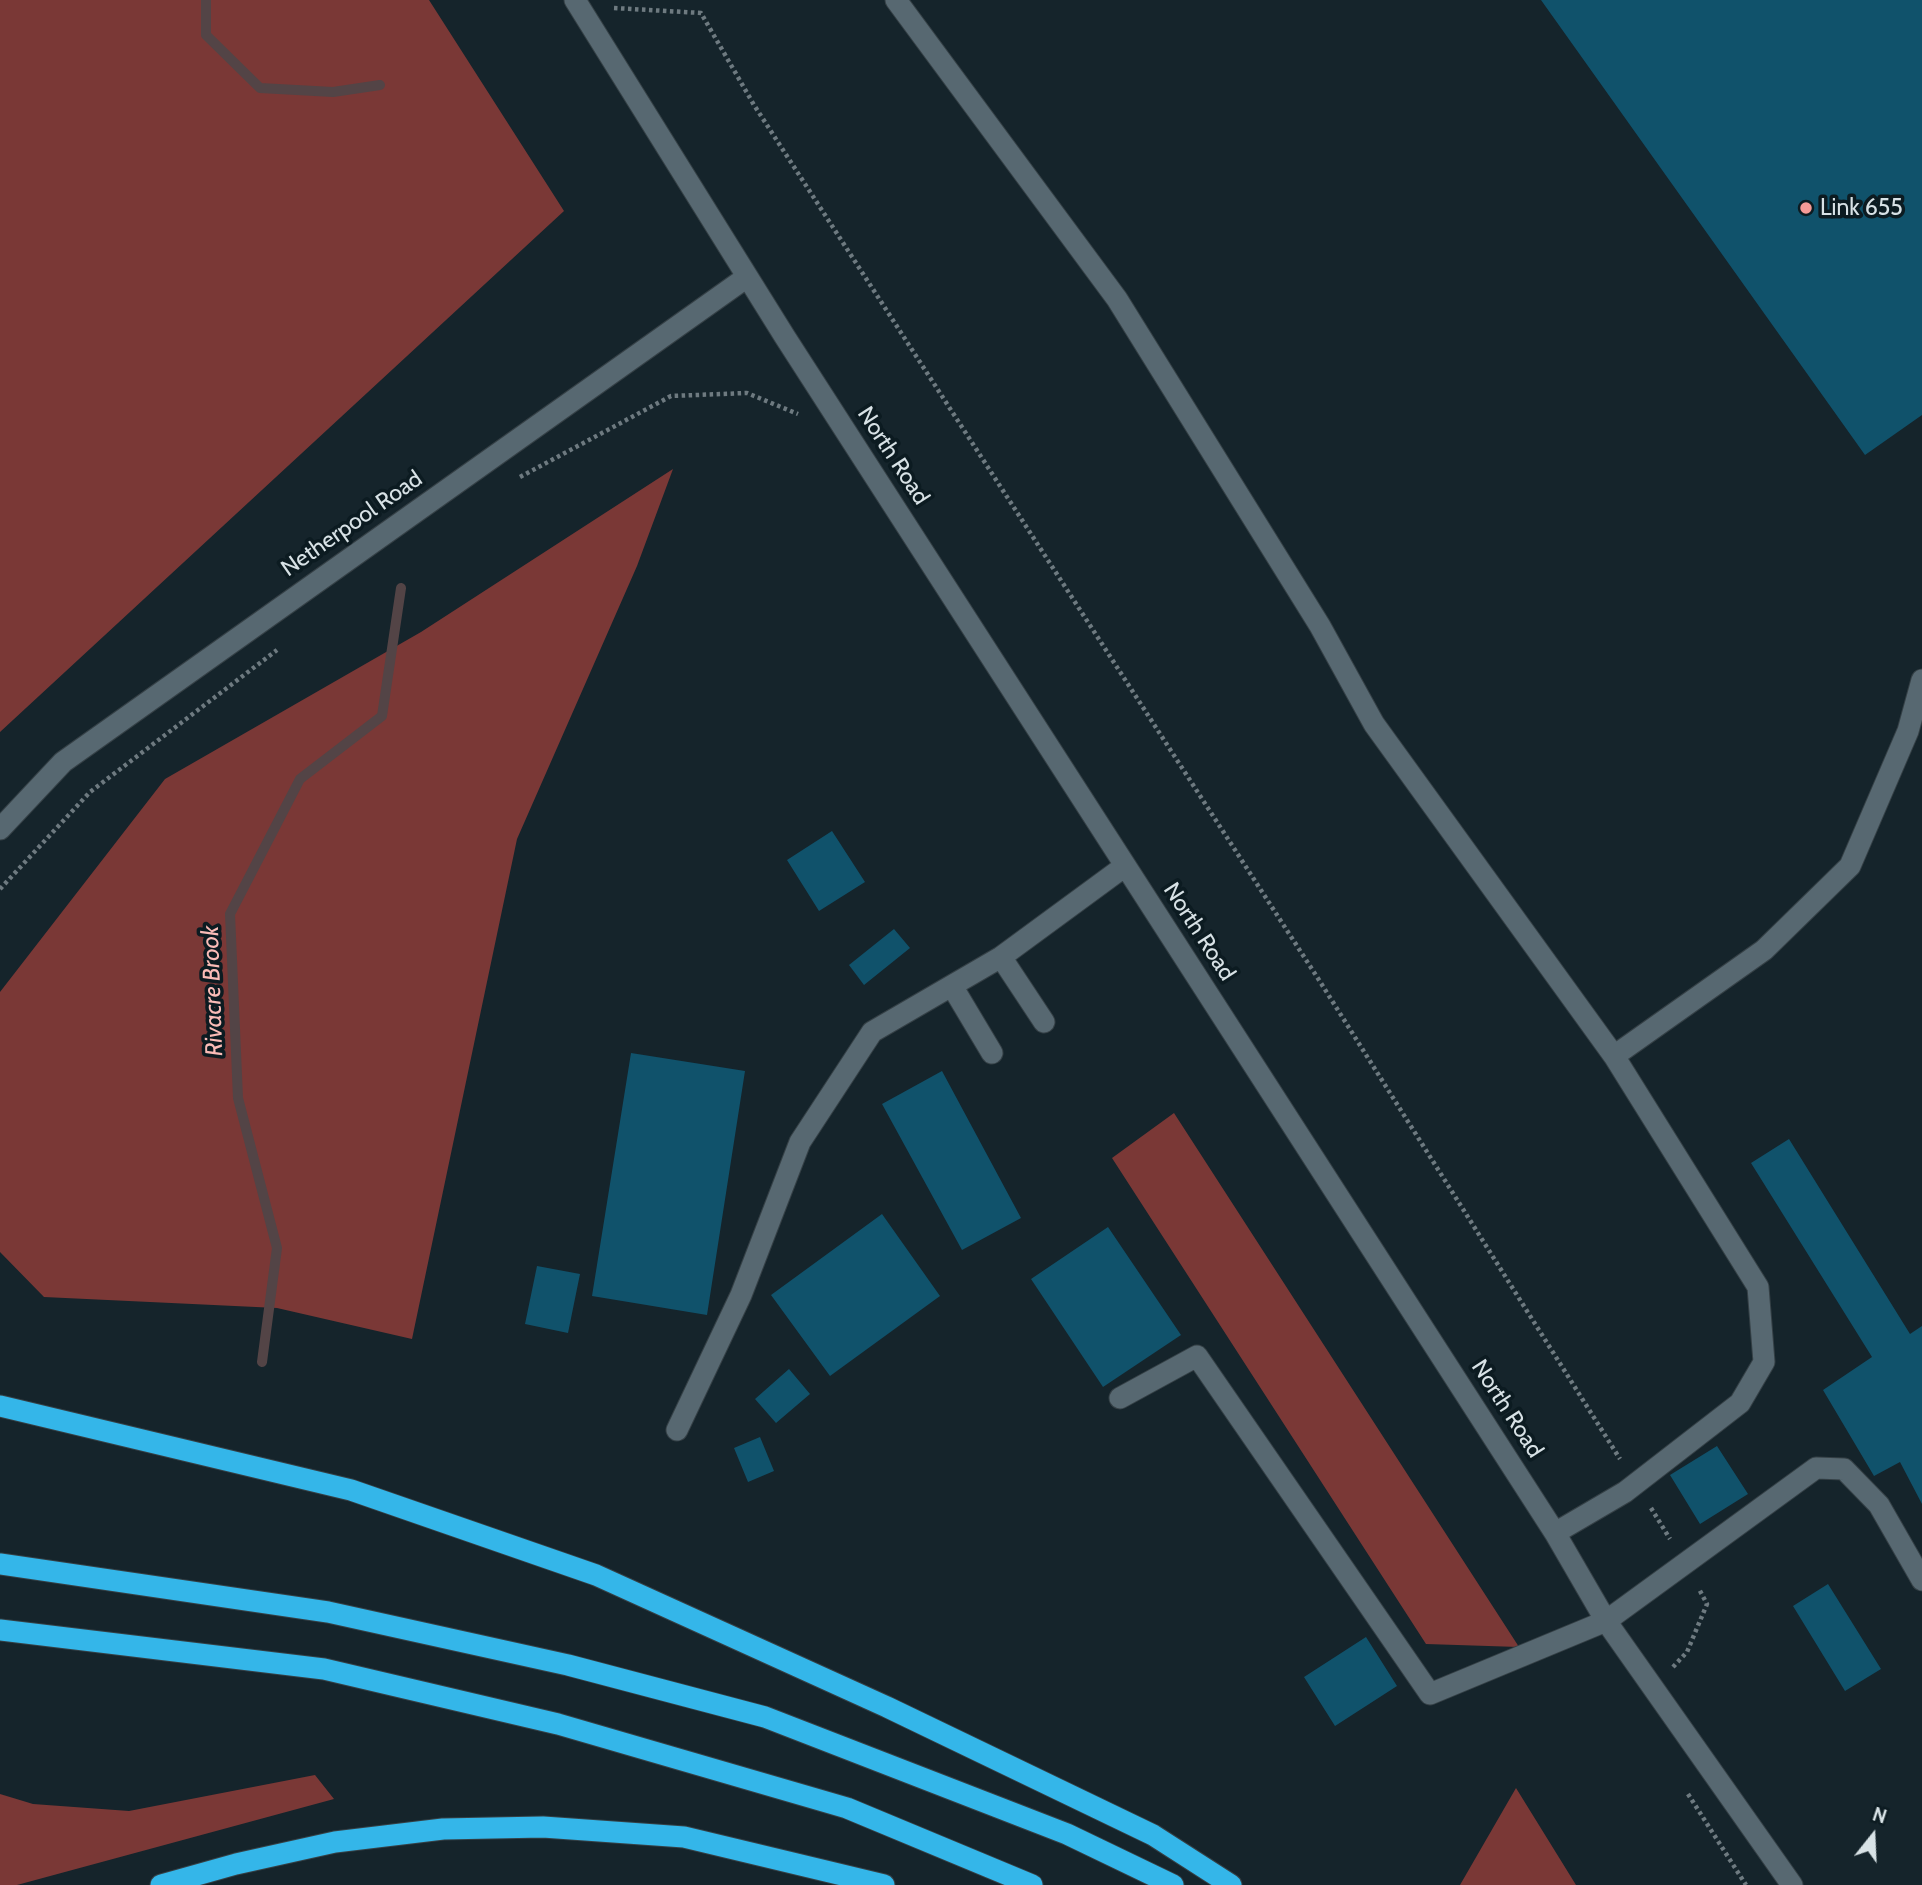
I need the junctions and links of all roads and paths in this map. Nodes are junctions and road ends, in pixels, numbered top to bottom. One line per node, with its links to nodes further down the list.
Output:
1 (896, 0): 11 (street)
2 (577, 3): 3 (street, North Road); 15 (path)
3 (747, 277): 5 (street, Netherpool Road); 6 (street, North Road)
4 (1922, 680): 11 (street)
5 (0, 829)
6 (1125, 866): 7 (street); 16 (street, North Road)
7 (1001, 957): 8 (street); 9 (street)
8 (952, 986): 10 (street); 14 (street)
9 (1044, 1022)
10 (992, 1053)
11 (1614, 1056): 15 (street)
12 (1120, 1398): 21 (street)
13 (0, 1406): 28 (highway)
14 (677, 1430)
15 (1635, 1484): 16 (street); 18 (path)
16 (1555, 1532): 21 (street, North Road)
17 (1914, 1549): 18 (street); 20 (street)
18 (1685, 1561): 21 (street); 23 (path)
19 (0, 1564): 27 (highway)
20 (1922, 1580)
21 (1606, 1621): 23 (street, North Road)
22 (0, 1630): 26 (highway)
23 (1653, 1688): 29 (street, North Road)
24 (161, 1885): 25 (highway)
25 (884, 1885)
26 (1032, 1885)
27 (1173, 1885)
28 (1231, 1885)
29 (1791, 1885)

